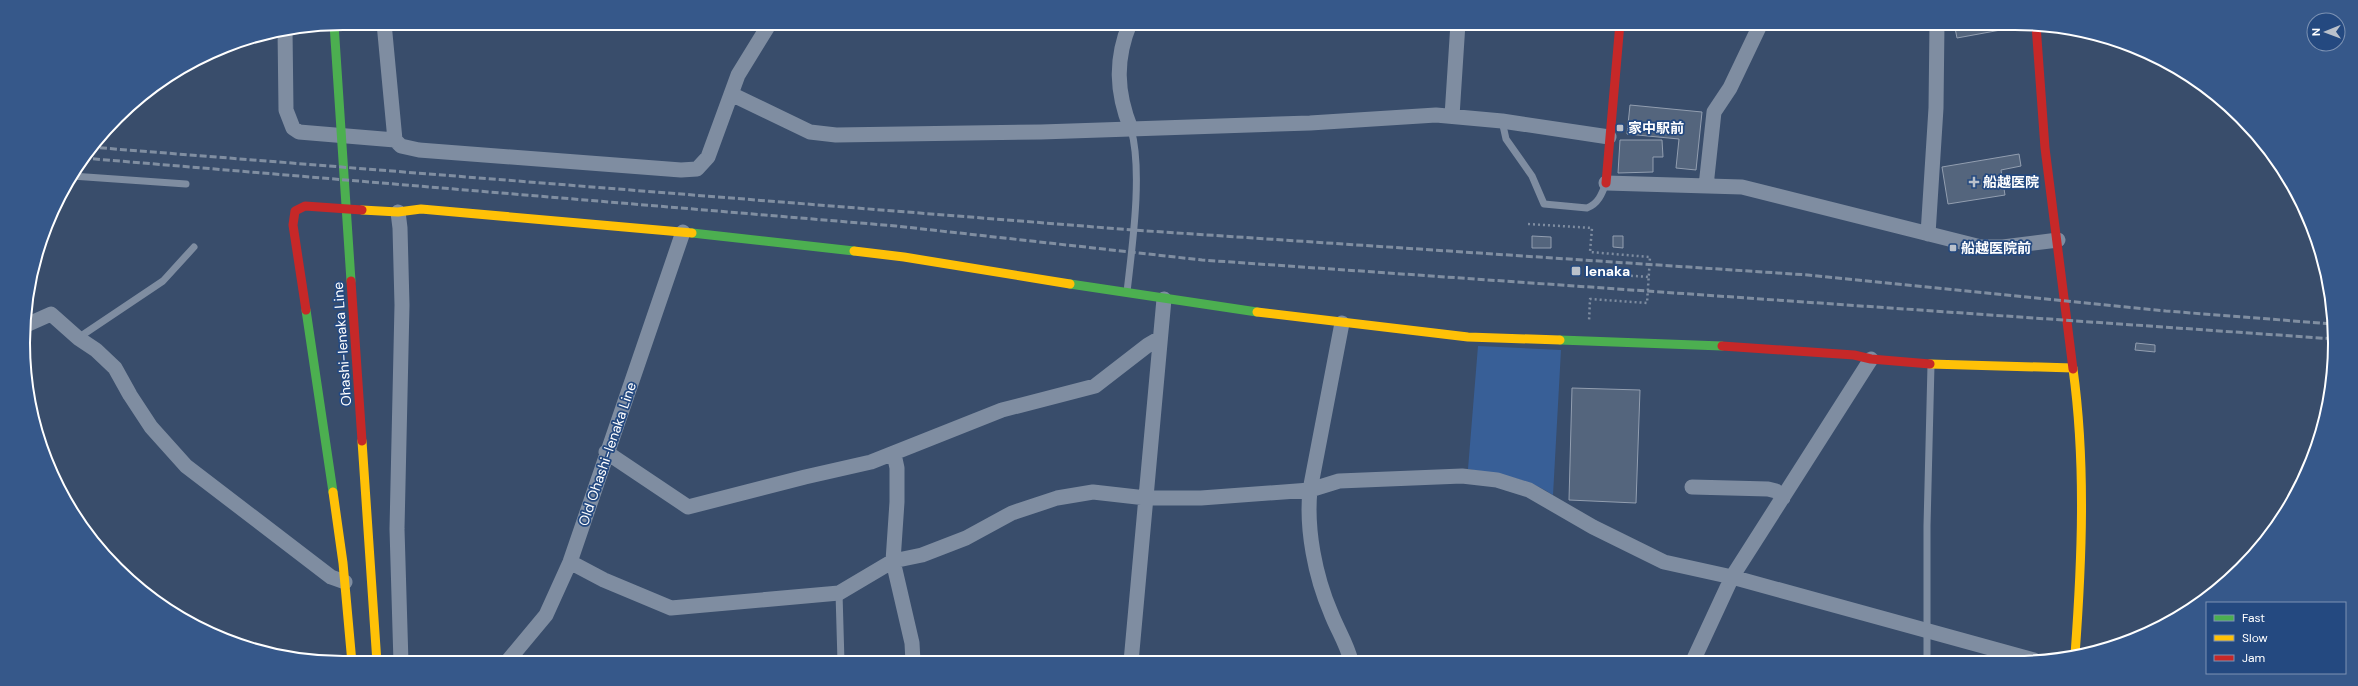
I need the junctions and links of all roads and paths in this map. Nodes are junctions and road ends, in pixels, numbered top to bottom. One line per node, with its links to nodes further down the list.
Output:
1 (335, 30): 53 (street, Ohashi-Ienaka Line)
2 (385, 30): 16 (street)
3 (765, 30): 11 (street)
4 (1127, 30): 14 (street)
5 (1458, 30): 12 (street)
6 (1619, 30): 15 (street)
7 (1758, 30): 20 (street)
8 (1937, 30): 24 (street)
9 (2036, 31): 25 (street)
10 (285, 36): 16 (street)
11 (731, 94): 14 (street); 16 (street)
12 (1452, 116): 13 (street); 14 (street)
13 (1502, 121): 15 (street); 18 (lane)
14 (1131, 128): 29 (lane)
15 (1609, 137): 18 (street)
16 (395, 140)
17 (78, 176): 19 (lane)
18 (1606, 183): 20 (street)
19 (186, 184)
20 (1706, 186): 24 (street)
21 (398, 212): 23 (street); 48 (street); 54 (street)
22 (1528, 224): 28 (path)
23 (683, 232): 29 (street); 39 (street, Old Ohashi-Ienaka Line)
24 (1928, 234): 25 (street)
25 (2058, 240): 38 (street)
26 (194, 247): 34 (lane)
27 (1606, 274): 28 (path)
28 (1649, 277): 33 (path)
29 (1127, 294): 30 (street)
30 (1164, 299): 32 (street); 35 (street)
31 (31, 323): 34 (street)
32 (1342, 323): 36 (street); 42 (street)
33 (1589, 326)
34 (78, 338): 48 (street)
35 (1160, 338): 40 (street); 43 (street)
36 (1871, 359): 37 (street); 44 (street)
37 (1931, 364): 38 (street); 50 (lane)
38 (2074, 368): 51 (street)
39 (606, 452): 40 (street); 46 (street, Old Ohashi-Ienaka Line)
40 (894, 454): 45 (street)
41 (1692, 486): 44 (street)
42 (1310, 490): 43 (street); 47 (street); 59 (street)
43 (1146, 498): 45 (street); 58 (street)
44 (1783, 498): 47 (street)
45 (893, 561): 49 (street); 57 (street)
46 (570, 562): 49 (street); 55 (street, Old Ohashi-Ienaka Line)
47 (1732, 577): 50 (street); 60 (street)
48 (345, 582): 52 (street)
49 (839, 592): 56 (lane)
50 (1927, 632): 61 (lane); 62 (street)
51 (2075, 650)
52 (351, 656)
53 (377, 656)
54 (401, 656)
55 (512, 656)
56 (841, 656)
57 (913, 656)
58 (1132, 656)
59 (1349, 656)
60 (1695, 656)
61 (1927, 656)
62 (2018, 656)

